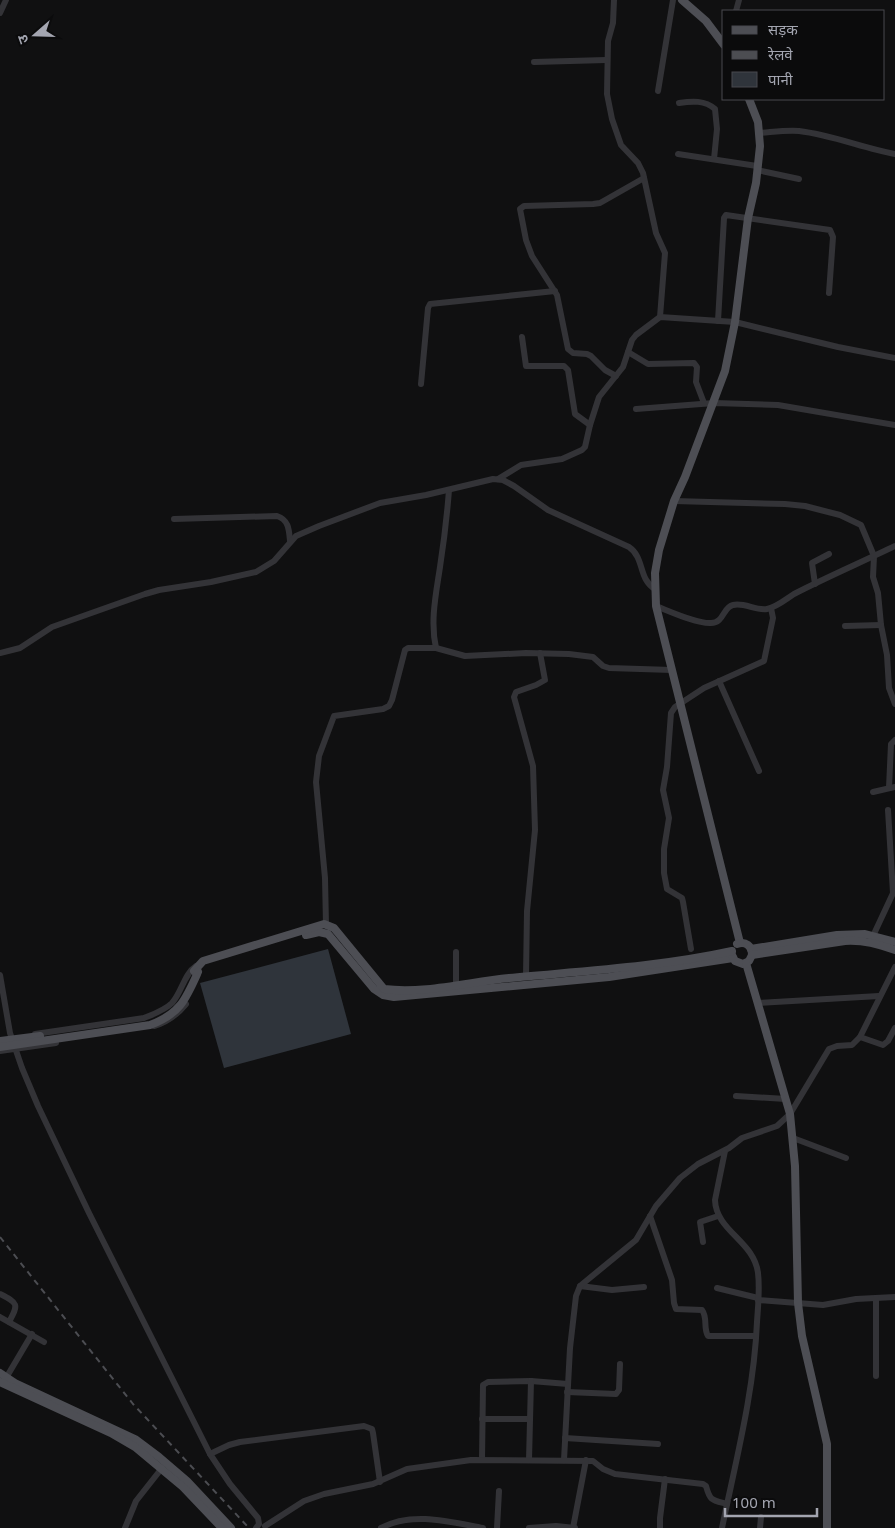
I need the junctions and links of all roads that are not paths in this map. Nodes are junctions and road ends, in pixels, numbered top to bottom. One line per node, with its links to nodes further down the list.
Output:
1 (6, 0): 5 (street)
2 (614, 0): 7 (street)
3 (673, 0): 9 (street)
4 (682, 0): 6 (main road)
5 (0, 12)
6 (722, 42)
7 (606, 60): 8 (street); 17 (street)
8 (534, 62)
9 (658, 91)
10 (749, 100): 12 (main road)
11 (679, 104): 15 (street)
12 (760, 133): 14 (street); 16 (main road)
13 (678, 154): 15 (street)
14 (895, 154)
15 (714, 159): 16 (street)
16 (757, 168): 18 (street); 19 (main road)
17 (644, 178): 20 (street); 22 (street)
18 (799, 179)
19 (748, 218): 21 (street); 23 (street); 24 (main road)
20 (555, 291): 28 (street); 29 (street)
21 (829, 293)
22 (660, 317): 23 (street); 26 (street)
23 (718, 321): 24 (street)
24 (735, 322): 27 (street); 31 (main road)
25 (522, 337): 34 (street)
26 (628, 352): 28 (street); 30 (street)
27 (895, 358)
28 (616, 376): 34 (street)
29 (421, 384)
30 (704, 403): 31 (street); 32 (street)
31 (714, 403): 33 (street); 37 (main road)
32 (636, 408)
33 (895, 424)
34 (590, 425): 35 (street)
35 (498, 479): 36 (street); 44 (street)
36 (449, 490): 39 (street); 49 (street)
37 (674, 501): 42 (street); 44 (main road)
38 (174, 519): 39 (street)
39 (290, 541): 50 (street)
40 (895, 546): 42 (street)
41 (829, 554): 43 (street)
42 (874, 556): 43 (street); 47 (street)
43 (815, 584): 46 (street)
44 (655, 589): 45 (main road)
45 (656, 606): 46 (street); 52 (main road)
46 (771, 608): 53 (street)
47 (881, 625): 48 (street); 55 (street)
48 (845, 626)
49 (436, 648): 51 (street); 62 (street)
50 (0, 653)
51 (540, 653): 52 (street); 75 (street)
52 (672, 670): 54 (main road)
53 (720, 681): 54 (street); 57 (street)
54 (681, 703): 65 (main road); 66 (street)
55 (895, 704)
56 (895, 740): 58 (street)
57 (759, 771)
58 (892, 787): 59 (street)
59 (873, 792)
60 (888, 810): 61 (street)
61 (894, 891): 63 (street)
62 (326, 925): 73 (main road); 76 (main road)
63 (873, 936): 64 (main road); 69 (main road)
64 (895, 942)
65 (740, 943): 69 (main road); 70 (main road)
66 (691, 949)
67 (895, 950): 69 (main road)
68 (456, 952): 76 (street)
69 (752, 952): 71 (main road)
70 (732, 954): 71 (main road); 73 (main road); 75 (main road)
71 (746, 963): 78 (main road)
72 (895, 967): 77 (street)
73 (198, 969): 80 (street); 82 (main road, bridge); 83 (main road, bridge); 84 (street)
74 (0, 975): 80 (street)
75 (526, 976): 76 (main road)
76 (456, 985)
77 (879, 996): 78 (street); 81 (street)
78 (757, 1003): 86 (main road)
79 (895, 1028): 81 (street)
80 (12, 1037): 82 (street); 84 (street)
81 (860, 1037): 87 (street)
82 (0, 1040)
83 (0, 1049): 84 (street)
84 (16, 1049): 117 (street)
85 (736, 1096): 86 (street)
86 (786, 1099): 87 (main road)
87 (790, 1114): 88 (main road); 89 (street)
88 (793, 1138): 90 (street); 101 (main road)
89 (725, 1151): 91 (street); 92 (street)
90 (846, 1158)
91 (650, 1216): 94 (street); 105 (street)
92 (718, 1216): 93 (street); 100 (street)
93 (703, 1242)
94 (580, 1286): 95 (street); 111 (street)
95 (644, 1287)
96 (717, 1288): 100 (street)
97 (0, 1294): 103 (street)
98 (895, 1297): 99 (street)
99 (876, 1298): 101 (street); 108 (street)
100 (758, 1299): 101 (street); 105 (street)
101 (798, 1303): 140 (main road)
102 (0, 1317): 103 (street)
103 (9, 1322): 104 (street)
104 (32, 1334): 106 (street); 109 (street)
105 (756, 1336): 126 (street)
106 (44, 1342)
107 (620, 1364): 112 (street)
108 (876, 1376)
109 (2, 1378): 122 (main road); 131 (main road)
110 (531, 1381): 111 (street); 113 (street); 114 (street)
111 (568, 1384): 112 (street)
112 (567, 1392): 115 (street)
113 (482, 1419): 114 (street); 118 (street)
114 (530, 1419): 119 (street)
115 (565, 1438): 116 (street); 120 (street)
116 (658, 1444)
117 (210, 1454): 124 (street); 128 (street)
118 (482, 1460): 119 (street); 124 (street)
119 (529, 1460): 120 (street)
120 (564, 1460): 121 (street)
121 (586, 1460): 123 (street); 136 (street)
122 (162, 1468): 129 (street); 130 (main road)
123 (665, 1478): 126 (street); 137 (street)
124 (380, 1482): 128 (street)
125 (499, 1491): 134 (street)
126 (727, 1504): 138 (street)
127 (761, 1517): 139 (street)
128 (262, 1526)
129 (125, 1528)
130 (222, 1528)
131 (231, 1528)
132 (382, 1528): 133 (street)
133 (483, 1528)
134 (497, 1528)
135 (529, 1528): 136 (street)
136 (572, 1528)
137 (660, 1528)
138 (722, 1528)
139 (760, 1528)
140 (827, 1528)

